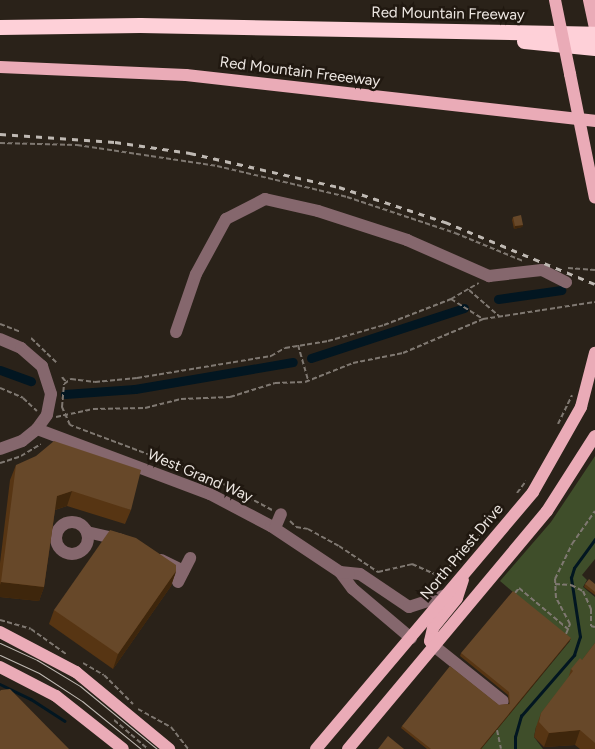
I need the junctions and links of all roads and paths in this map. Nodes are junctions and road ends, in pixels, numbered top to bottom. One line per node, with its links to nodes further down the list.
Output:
1 (555, 0): 9 (main road, bridge)
2 (590, 0): 4 (main road)
3 (0, 27): 5 (highway, Red Mountain Freeway)
4 (595, 28)
5 (446, 33): 6 (highway, Red Mountain Freeway); 7 (highway)
6 (595, 34)
7 (595, 48)
8 (0, 67): 9 (main road, Red Mountain Freeeway)
9 (579, 119): 10 (main road, Red Mountain Freeeway); 12 (main road)
10 (595, 121)
11 (0, 143): 13 (path)
12 (595, 198)
13 (528, 263)
14 (568, 268): 15 (path)
15 (595, 270)
16 (488, 276): 17 (street); 18 (path); 25 (street)
17 (566, 282)
18 (468, 290): 19 (path); 21 (path)
19 (453, 299): 22 (path); 28 (path)
20 (595, 302): 21 (path)
21 (499, 316): 22 (path)
22 (483, 319): 32 (path)
23 (0, 324): 24 (path)
24 (22, 332)
25 (176, 332)
26 (31, 338): 30 (path)
27 (0, 339): 41 (street)
28 (298, 345): 32 (path); 33 (path)
29 (595, 353): 60 (main road, North Priest Drive)
30 (56, 362)
31 (62, 377): 33 (path)
32 (308, 381): 38 (path)
33 (65, 383): 38 (path)
34 (0, 388): 36 (path)
35 (574, 390): 42 (path)
36 (41, 413)
37 (54, 417): 39 (path)
38 (66, 417): 39 (path); 49 (path)
39 (59, 418): 40 (path)
40 (58, 423)
41 (37, 429): 45 (street); 54 (street, West Grand Way)
42 (556, 429)
43 (595, 436): 71 (main road)
44 (41, 444): 46 (path)
45 (0, 449)
46 (0, 463)
47 (527, 479): 48 (path)
48 (512, 500)
49 (268, 508): 51 (path); 52 (path)
50 (595, 511): 62 (path)
51 (266, 513)
52 (281, 514): 54 (street); 61 (path)
53 (495, 520): 61 (path)
54 (275, 528): 59 (street, West Grand Way)
55 (87, 532): 56 (street)
56 (128, 545)
57 (150, 554): 58 (street)
58 (190, 558)
59 (340, 572): 64 (street, West Grand Way); 70 (street, West Grand Way)
60 (465, 576): 64 (main road, North Priest Drive); 71 (main road)
61 (441, 577): 63 (path)
62 (555, 584): 66 (path); 67 (path)
63 (423, 593)
64 (449, 594): 70 (main road, North Priest Drive)
65 (514, 594): 67 (path)
66 (595, 627)
67 (569, 630): 69 (path)
68 (0, 632): 78 (main road)
69 (565, 636)
70 (411, 638): 79 (main road, North Priest Drive)
71 (434, 646): 73 (street); 80 (main road)
72 (0, 667): 76 (main road)
73 (503, 701)
74 (114, 720): 77 (path)
75 (497, 730): 81 (path)
76 (123, 749)
77 (148, 749)
78 (169, 749)
79 (316, 749)
80 (348, 749)
81 (501, 749)

